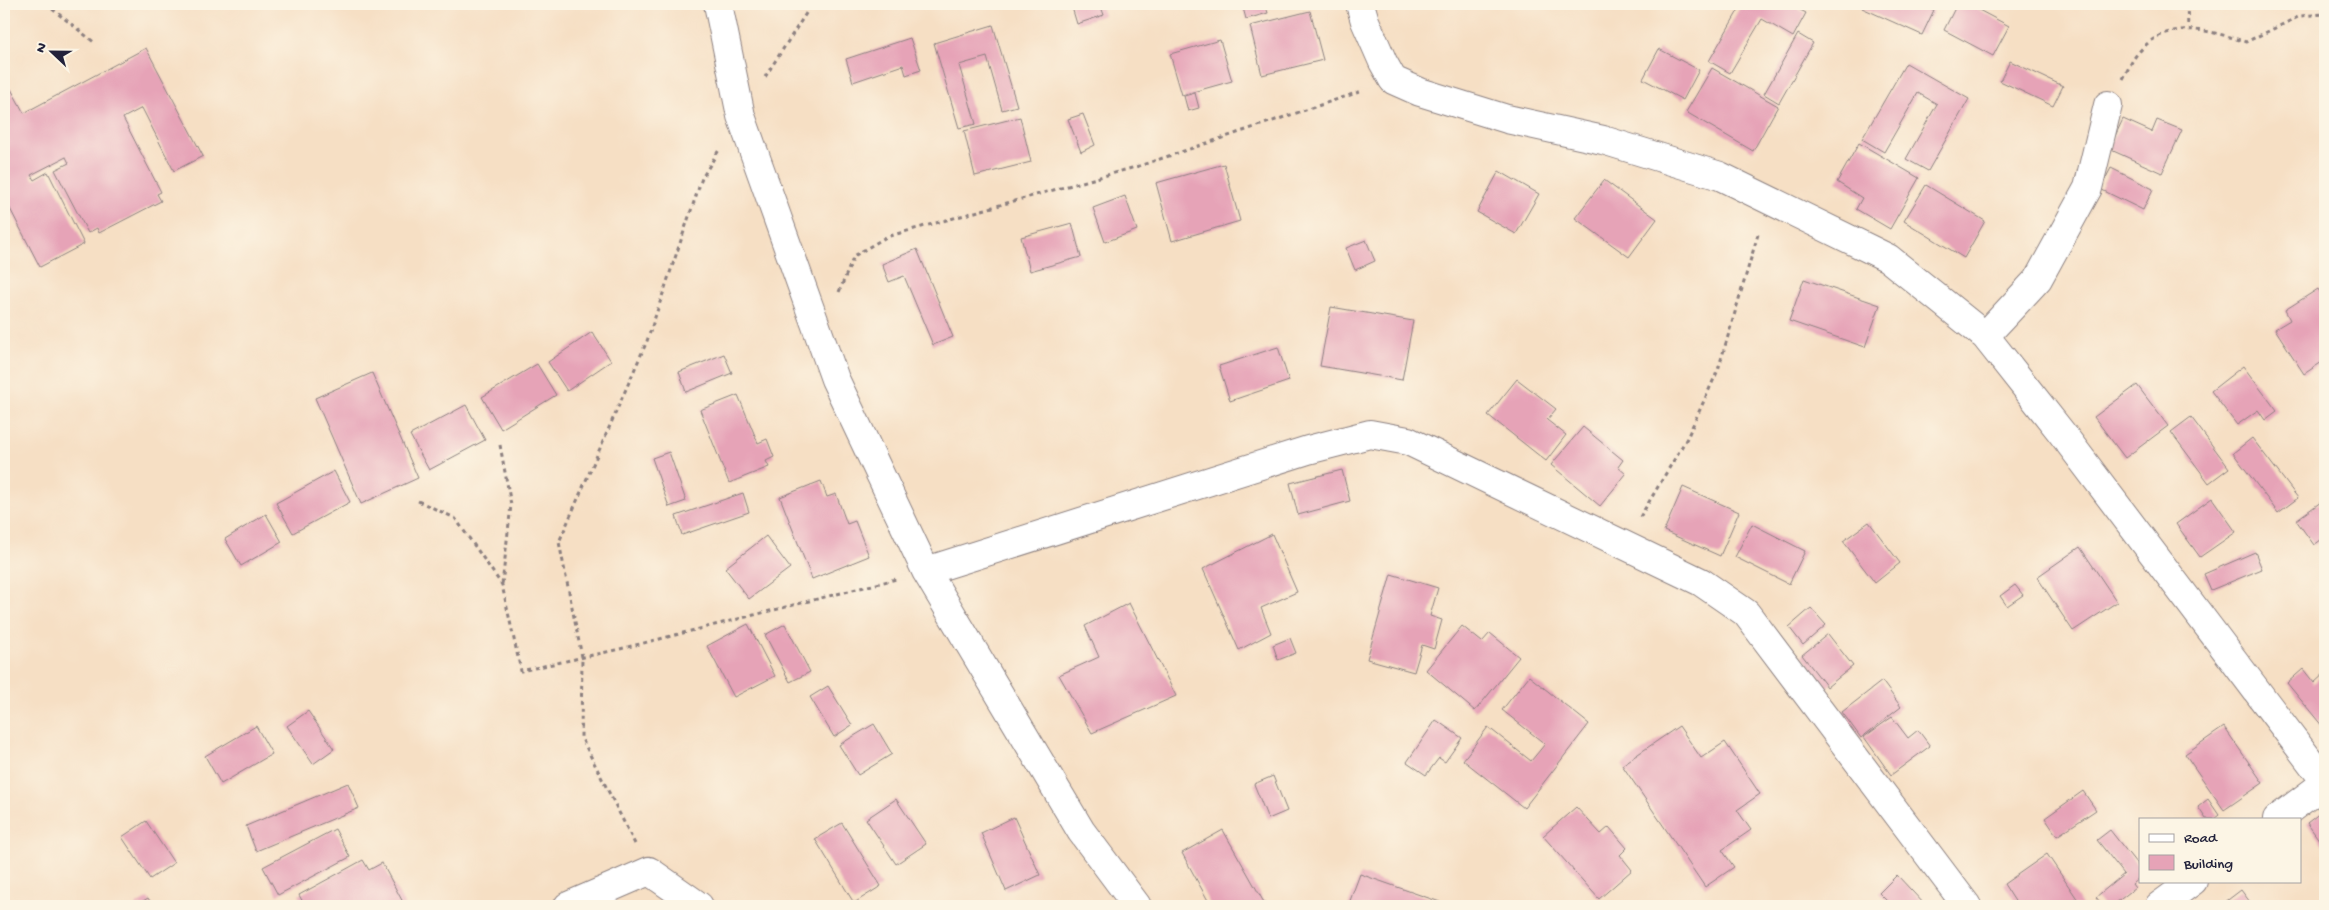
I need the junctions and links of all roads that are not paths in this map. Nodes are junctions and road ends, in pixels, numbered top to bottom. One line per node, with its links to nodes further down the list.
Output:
1 (718, 4): 5 (street)
2 (1360, 4): 4 (street)
3 (2108, 105): 4 (street)
4 (1985, 336): 6 (street)
5 (926, 571): 11 (street); 12 (street)
6 (2325, 782): 7 (street)
7 (2278, 818)
8 (2192, 882): 13 (street)
9 (568, 906): 10 (street)
10 (699, 906)
11 (1137, 906)
12 (1967, 906)
13 (2159, 906)

